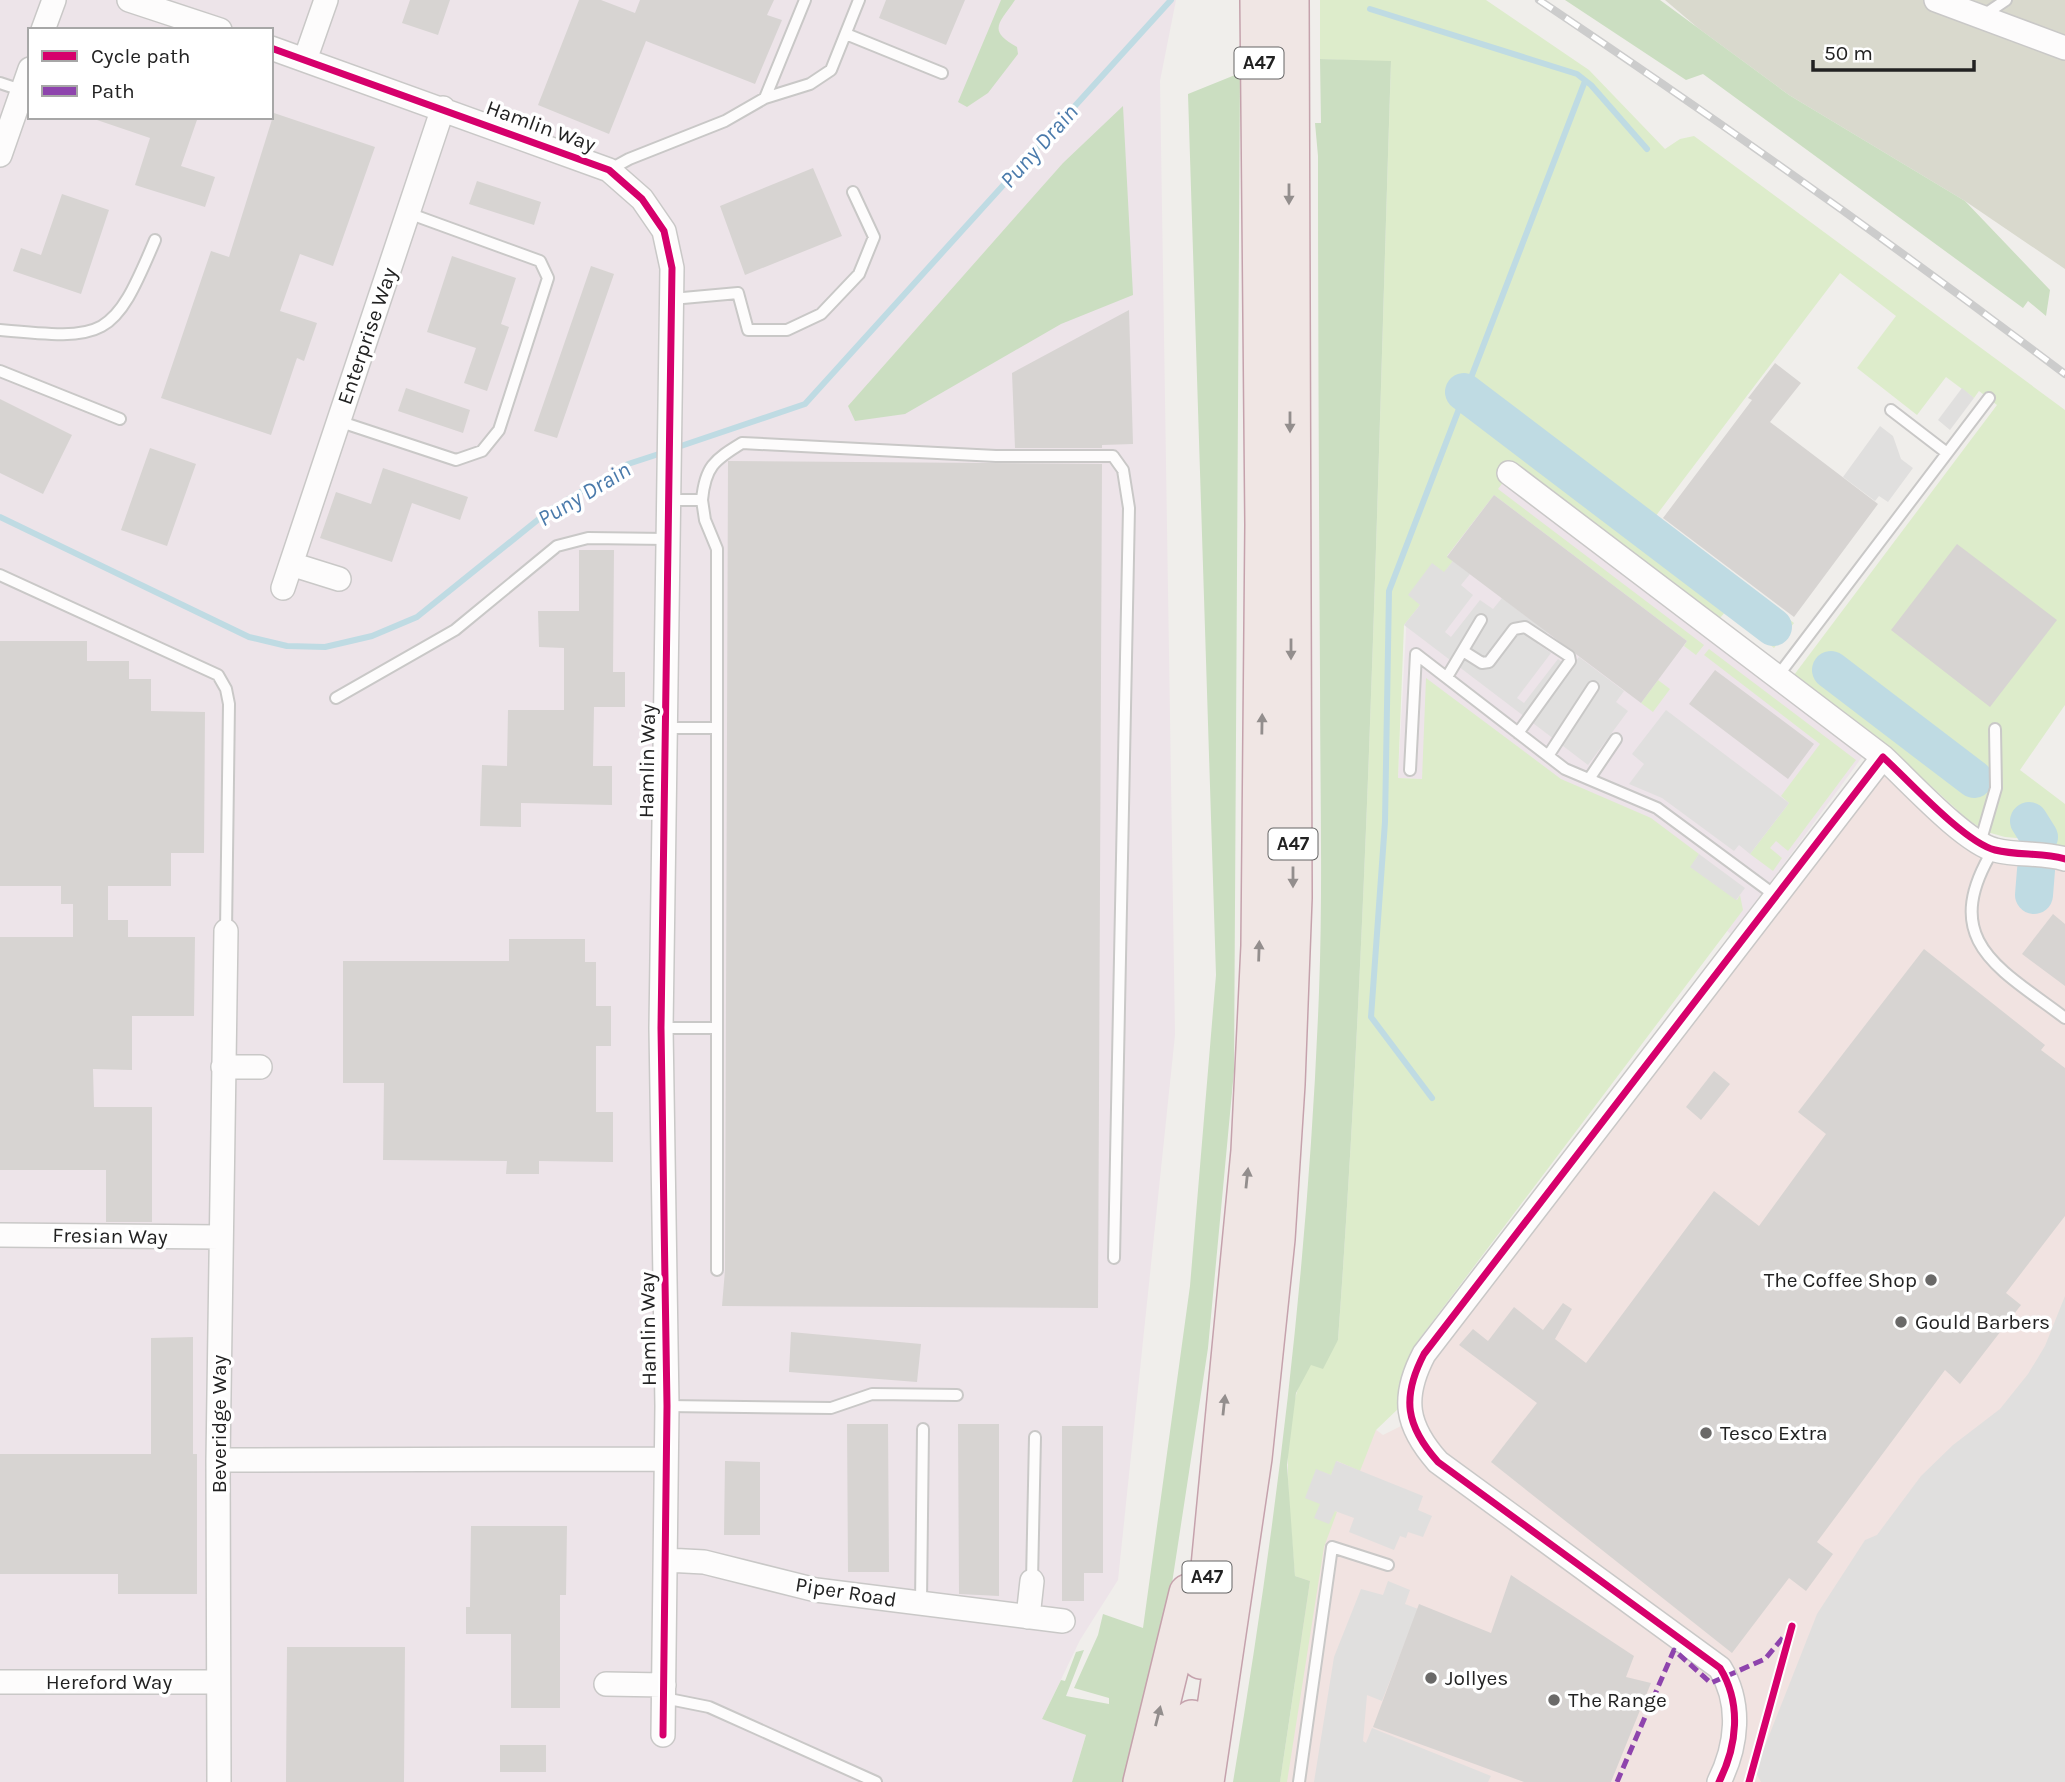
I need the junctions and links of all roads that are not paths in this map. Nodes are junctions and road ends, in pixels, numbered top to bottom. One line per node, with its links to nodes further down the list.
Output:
1 (54, 0): 11 (street)
2 (129, 0): 12 (street)
3 (326, 0): 16 (street)
4 (805, 0): 20 (lane)
5 (859, 0): 13 (lane)
6 (1259, 0): 22 (highway, A47)
7 (1290, 0): 22 (highway, A47)
8 (1936, 0): 10 (street)
9 (2006, 0): 10 (lane)
10 (1978, 18): 14 (street)
11 (44, 28)
12 (214, 28)
13 (846, 34): 17 (lane); 20 (lane)
14 (2065, 48)
15 (273, 49): 16 (street, Hamlin Way)
16 (305, 60): 21 (street, Hamlin Way)
17 (942, 73)
18 (0, 83): 19 (lane)
19 (27, 84): 23 (street)
20 (765, 98): 24 (lane)
21 (443, 108): 24 (street, Hamlin Way); 26 (street, Enterprise Way)
22 (1274, 126): 78 (highway, A47, one-way to 22); 80 (highway, A47, one-way to 80)
23 (0, 155)
24 (609, 170): 28 (street, Hamlin Way)
25 (853, 192): 28 (lane)
26 (408, 213): 34 (street, Enterprise Way); 34 (lane)
27 (155, 240): 29 (lane)
28 (672, 299): 37 (street, Hamlin Way)
29 (0, 330)
30 (0, 371): 33 (lane)
31 (1989, 398): 35 (lane)
32 (1891, 410): 35 (lane)
33 (120, 419)
34 (338, 421): 40 (street, Enterprise Way)
35 (1947, 453): 47 (lane)
36 (1509, 473): 47 (street)
37 (668, 500): 38 (lane); 39 (street, Hamlin Way)
38 (702, 500): 51 (lane); 70 (lane)
39 (667, 539): 49 (lane); 50 (street, Hamlin Way)
40 (291, 564): 42 (street); 43 (street, Enterprise Way)
41 (0, 575): 62 (lane)
42 (339, 579)
43 (283, 589)
44 (1482, 620): 45 (lane)
45 (1463, 651): 46 (lane); 53 (lane)
46 (1447, 677): 53 (lane); 57 (lane)
47 (1777, 677): 56 (street)
48 (1593, 687): 55 (lane)
49 (336, 698)
50 (665, 727): 51 (lane); 64 (street, Hamlin Way)
51 (717, 729): 65 (lane)
52 (1995, 729): 59 (lane)
53 (1518, 733): 55 (lane)
54 (1616, 739): 58 (lane)
55 (1548, 756): 58 (lane)
56 (1883, 757): 59 (street); 61 (street)
57 (1410, 770)
58 (1589, 779): 61 (lane)
59 (1987, 847): 60 (street); 63 (lane)
60 (2065, 859)
61 (1776, 896): 98 (street)
62 (226, 931): 67 (street, Beveridge Way)
63 (2065, 1018)
64 (661, 1028): 65 (lane); 73 (street, Hamlin Way)
65 (717, 1028): 71 (lane)
66 (260, 1066): 67 (street)
67 (223, 1067): 69 (street, Beveridge Way)
68 (0, 1235): 69 (street, Fresian Way)
69 (220, 1237): 77 (street, Beveridge Way)
70 (1115, 1258)
71 (717, 1270)
72 (957, 1395): 73 (lane)
73 (667, 1406): 76 (street, Hamlin Way)
74 (923, 1429): 83 (lane)
75 (1035, 1437): 82 (lane)
76 (666, 1460): 77 (street); 79 (street, Hamlin Way)
77 (218, 1461): 87 (street, Beveridge Way)
78 (1218, 1473): 88 (highway, A47); 94 (highway, one-way to 78)
79 (666, 1560): 83 (street, Piper Road); 90 (street, Hamlin Way)
80 (1238, 1560): 88 (highway, A47); 96 (highway)
81 (1388, 1564): 97 (lane)
82 (1032, 1581): 84 (street)
83 (921, 1603): 84 (street, Piper Road)
84 (1028, 1617): 85 (street, Piper Road)
85 (1063, 1621)
86 (0, 1682): 87 (street, Hereford Way)
87 (217, 1682): 92 (street, Beveridge Way)
88 (1199, 1682): 95 (highway, A47)
89 (606, 1684): 90 (street)
90 (664, 1692): 91 (street, Hamlin Way); 93 (lane)
91 (663, 1735)
92 (219, 1782)
93 (876, 1782)
94 (1142, 1782)
95 (1178, 1782)
96 (1205, 1782)
97 (1299, 1782)
98 (1719, 1782)

